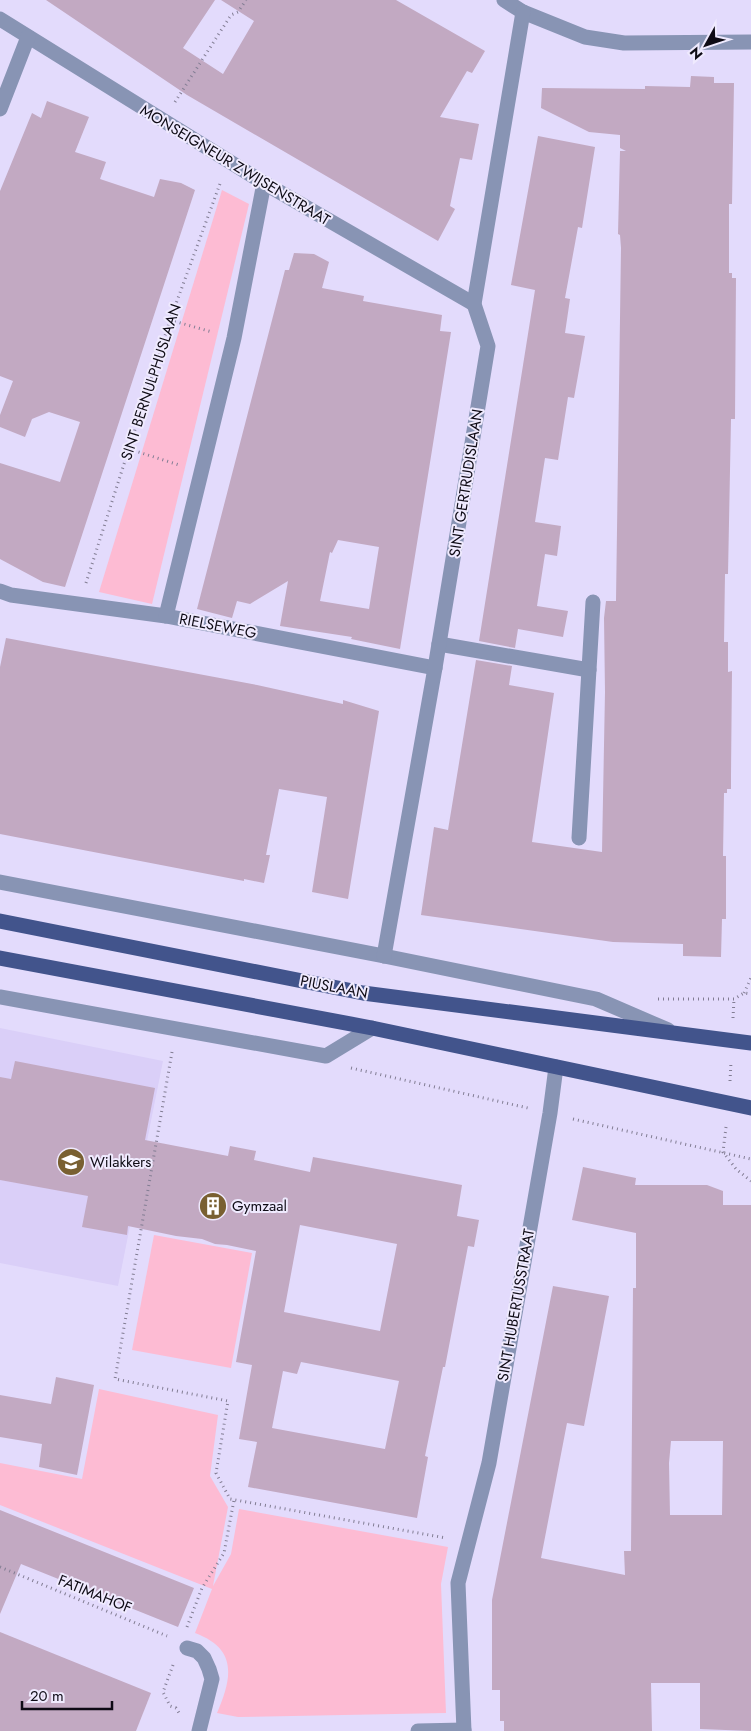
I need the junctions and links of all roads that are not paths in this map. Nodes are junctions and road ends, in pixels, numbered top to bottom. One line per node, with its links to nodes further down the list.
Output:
1 (504, 0): 2 (street)
2 (523, 12): 5 (street); 8 (street, SINT GERTRUDISLAAN)
3 (0, 19): 4 (street, MONSEIGNEUR ZWIJSENSTRAAT)
4 (28, 37): 6 (street); 7 (street, MONSEIGNEUR ZWIJSENSTRAAT)
5 (751, 42)
6 (0, 109)
7 (264, 184): 8 (street, MONSEIGNEUR ZWIJSENSTRAAT); 11 (street)
8 (474, 304): 12 (street, SINT GERTRUDISLAAN)
9 (0, 591): 11 (street, RIELSEWEG)
10 (593, 602): 14 (street)
11 (166, 616): 13 (street, RIELSEWEG)
12 (439, 644): 13 (street, SINT GERTRUDISLAAN); 14 (street)
13 (435, 668): 18 (street, SINT GERTRUDISLAAN)
14 (589, 670): 15 (street)
15 (579, 838)
16 (0, 882): 18 (street, PIUSLAAN)
17 (0, 921): 22 (main road, PIUSLAAN)
18 (384, 956): 22 (street, PIUSLAAN)
19 (0, 958): 21 (main road)
20 (0, 997): 21 (street)
21 (372, 1028): 24 (main road)
22 (670, 1031): 23 (main road, PIUSLAAN)
23 (751, 1043)
24 (556, 1067): 25 (main road); 27 (street, SINT HUBERTUSSTRAAT)
25 (751, 1108)
26 (186, 1640): 28 (street)
27 (464, 1730): 29 (street)
28 (199, 1731)
29 (418, 1731)

